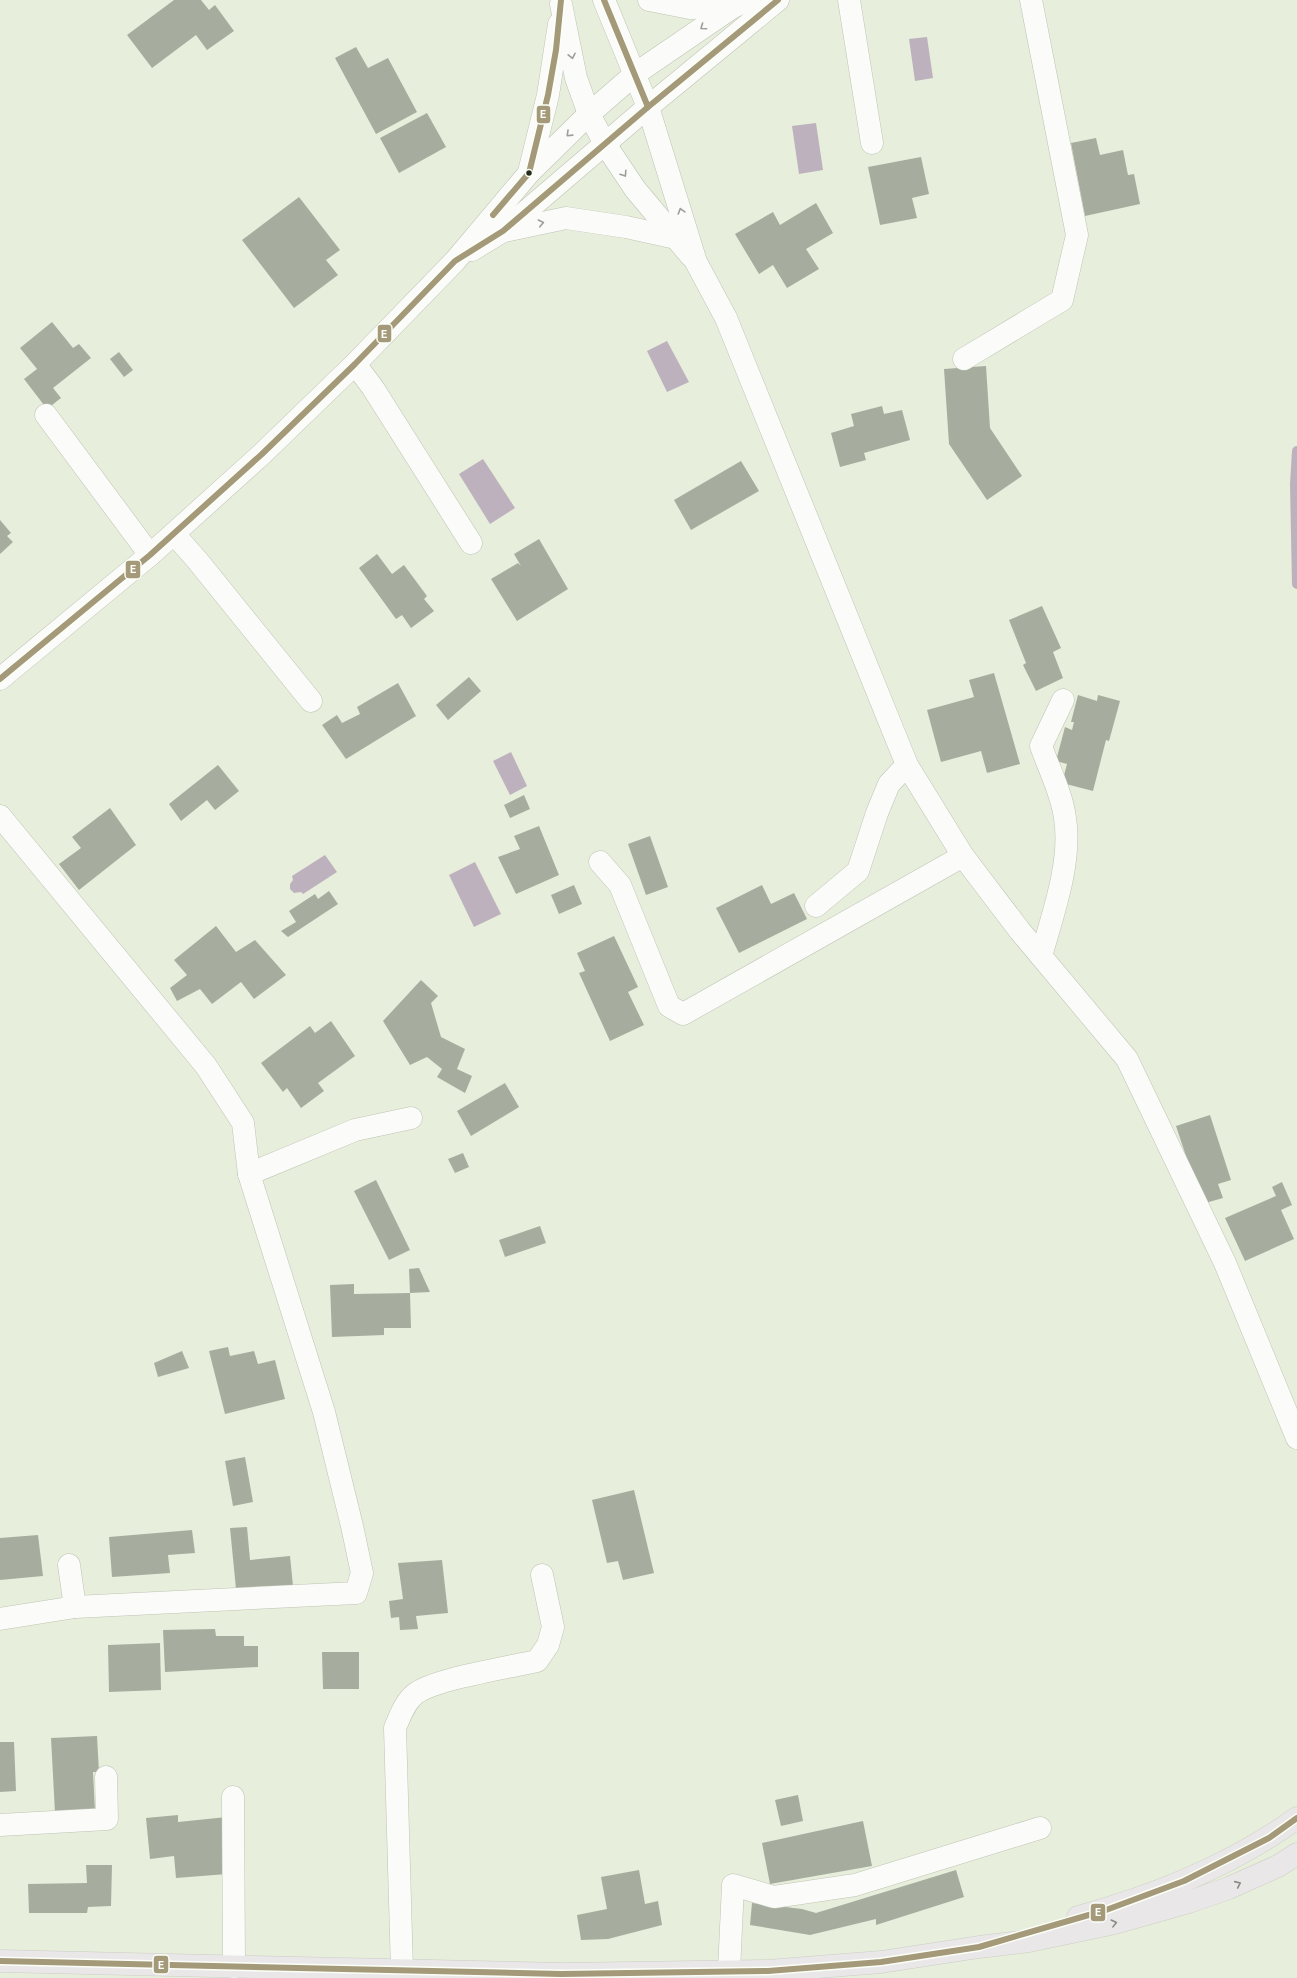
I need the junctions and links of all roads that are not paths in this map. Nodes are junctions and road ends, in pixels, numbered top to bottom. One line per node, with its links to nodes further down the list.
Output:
1 (604, 0): 8 (street)
2 (648, 0): 7 (street)
3 (778, 0): 9 (street)
4 (849, 0): 11 (street)
5 (1031, 0): 18 (street)
6 (561, 2): 10 (street, one-way to 10); 13 (street)
7 (741, 3): 8 (street, one-way to 8)
8 (635, 74): 9 (street); 10 (street)
9 (648, 106): 12 (street); 17 (street, one-way to 9)
10 (589, 114): 12 (street); 13 (street, one-way to 13)
11 (872, 143)
12 (605, 144): 14 (street); 15 (street, one-way to 15)
13 (529, 173): 16 (street)
14 (503, 231): 15 (street, one-way to 15); 16 (street)
15 (676, 238): 17 (street)
16 (454, 262): 19 (street)
17 (696, 262): 27 (street)
18 (964, 359)
19 (355, 364): 21 (street); 22 (street)
20 (46, 415): 23 (street)
21 (174, 534): 23 (street); 26 (street)
22 (471, 543)
23 (150, 555): 24 (street)
24 (0, 679)
25 (1063, 700): 32 (street)
26 (311, 701)
27 (907, 765): 29 (street); 31 (street)
28 (0, 816): 34 (street)
29 (963, 856): 30 (street); 32 (street)
30 (600, 862)
31 (816, 906)
32 (1041, 956): 35 (street)
33 (411, 1118): 34 (street)
34 (249, 1174): 38 (street)
35 (1297, 1438)
36 (69, 1565): 38 (street)
37 (542, 1575): 49 (street)
38 (75, 1607): 39 (street)
39 (0, 1620)
40 (106, 1777): 43 (street)
41 (233, 1797): 48 (street)
42 (1297, 1818): 46 (main road)
43 (0, 1824)
44 (1040, 1828): 51 (street)
45 (1297, 1854): 46 (main road, one-way to 45)
46 (979, 1947): 51 (main road)
47 (0, 1961): 48 (main road)
48 (234, 1967): 49 (main road)
49 (402, 1970): 50 (main road)
50 (692, 1975): 51 (main road)
51 (730, 1975)

